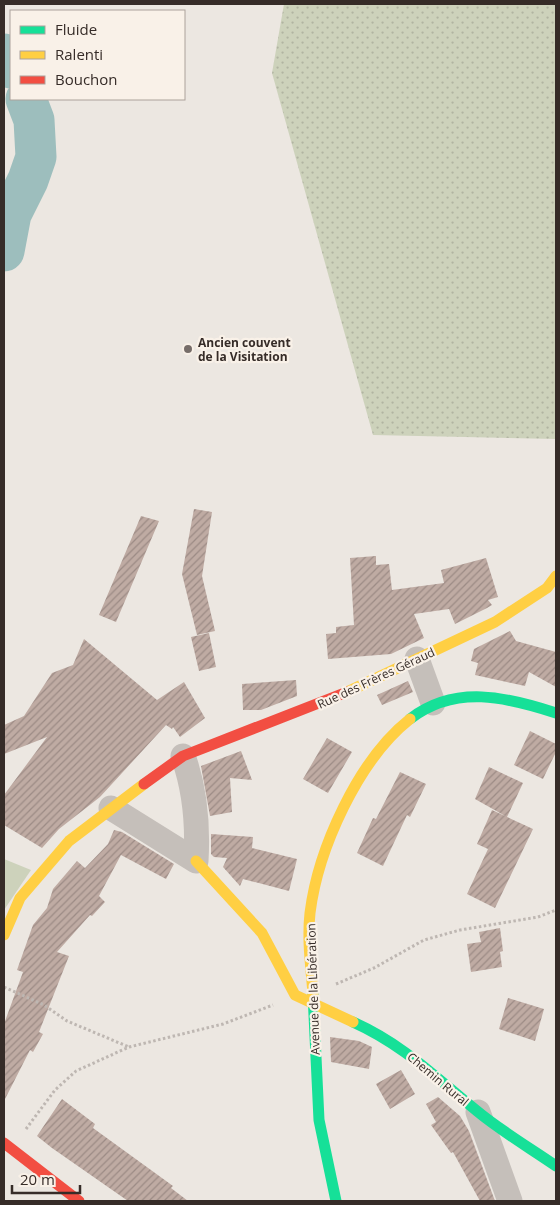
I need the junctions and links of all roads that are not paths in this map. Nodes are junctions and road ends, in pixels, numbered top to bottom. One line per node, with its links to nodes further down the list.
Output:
1 (556, 576): 2 (street, Rue des Frères Géraud)
2 (418, 658): 3 (street, Rue des Frères Géraud); 5 (street, Rue des Frères Géraud)
3 (433, 703): 4 (street, Avenue de la Libération); 9 (street, Avenue de la Libération)
4 (556, 713)
5 (182, 756): 6 (street, Rue des Frères Géraud); 7 (street)
6 (111, 808): 7 (street); 8 (street, Rue des Frères Géraud)
7 (196, 861): 9 (street, Chemin Rural)
8 (4, 936)
9 (313, 1003): 10 (street, Chemin Rural); 14 (street, Avenue de la Libération)
10 (478, 1112): 12 (street, Chemin Rural); 15 (street)
11 (6, 1145): 13 (street)
12 (556, 1166)
13 (79, 1201)
14 (336, 1201)
15 (510, 1201)

